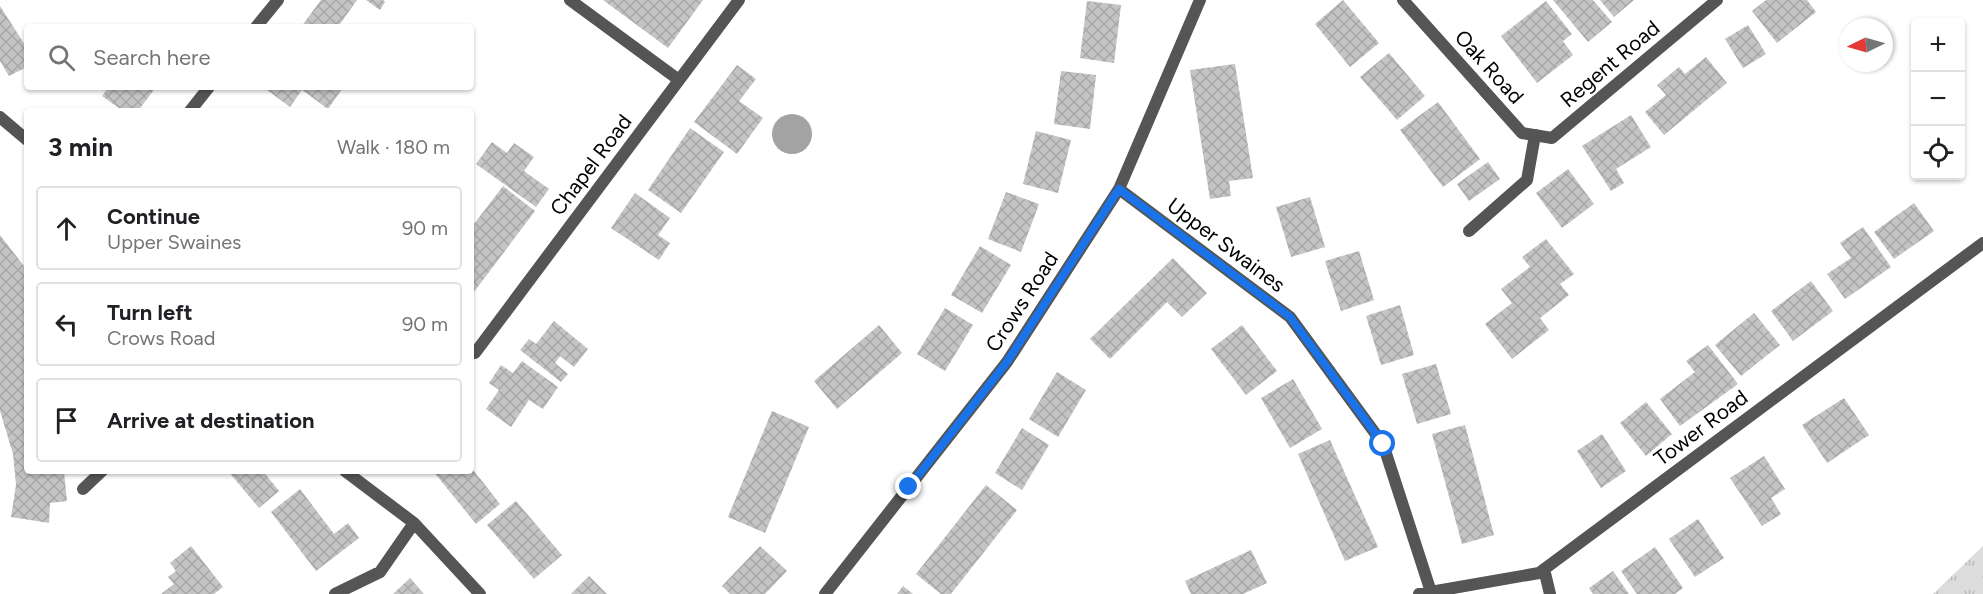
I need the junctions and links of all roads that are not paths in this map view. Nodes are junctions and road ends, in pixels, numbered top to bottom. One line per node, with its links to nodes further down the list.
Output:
1 (278, 0): 7 (street)
2 (570, 0): 8 (street)
3 (738, 0): 8 (street, Chapel Road)
4 (1200, 0): 15 (street, Crows Road)
5 (1402, 0): 12 (street, Oak Road)
6 (1717, 0): 13 (street, Regent Road)
7 (258, 24)
8 (679, 80): 18 (street, Chapel Road)
9 (207, 90): 10 (street)
10 (192, 108)
11 (0, 117): 14 (street)
12 (1522, 133): 13 (street, Regent Road)
13 (1535, 135): 16 (street)
14 (24, 137)
15 (1119, 189): 24 (street, Upper Swaines); 27 (street, Crows Road)
16 (1468, 231)
17 (1983, 243): 23 (street, Tower Road)
18 (475, 352)
19 (99, 474): 21 (street)
20 (349, 474): 22 (street)
21 (83, 489)
22 (414, 523): 25 (street); 26 (street)
23 (1544, 569): 24 (street, Tower Road); 28 (street)
24 (1425, 593)
25 (335, 594)
26 (480, 594)
27 (825, 594)
28 (1550, 594)

